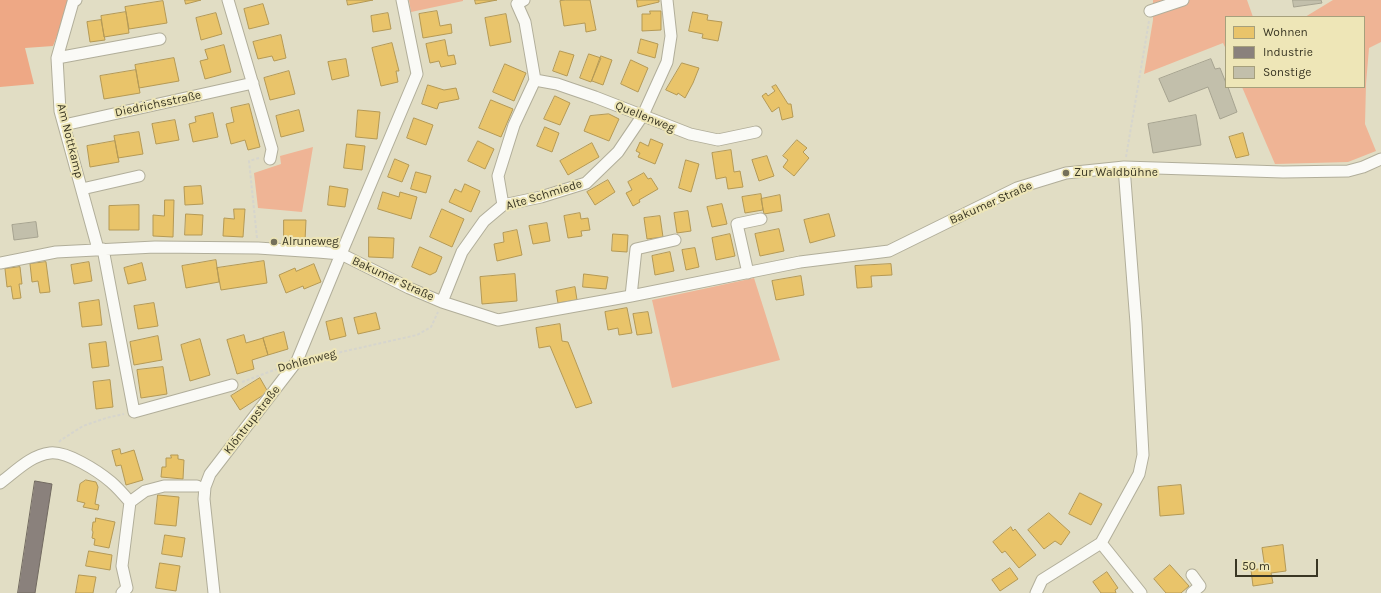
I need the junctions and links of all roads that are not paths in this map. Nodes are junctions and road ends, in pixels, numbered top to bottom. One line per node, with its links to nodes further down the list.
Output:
1 (76, 0): 9 (street, Am Nottkamp)
2 (228, 0): 11 (street)
3 (402, 0): 24 (street)
4 (667, 0): 12 (street, Alte Schmiede)
5 (1183, 0): 7 (street)
6 (521, 2): 10 (street)
7 (1150, 12)
8 (160, 39): 9 (street)
9 (57, 58): 13 (street, Am Nottkamp)
10 (535, 80): 12 (street, Quellenweg); 20 (street)
11 (253, 83): 13 (street, Diedrichsstraße); 15 (street)
12 (643, 115): 14 (street, Quellenweg); 20 (street, Alte Schmiede)
13 (64, 125): 19 (street, Am Nottkamp)
14 (756, 132)
15 (270, 159)
16 (1381, 159): 17 (street, Bakumer Straße)
17 (1124, 167): 26 (street, Bakumer Straße); 33 (street)
18 (139, 176): 19 (street, Am Nottkamp)
19 (82, 189): 23 (street, Am Nottkamp)
20 (503, 205): 28 (street, Alte Schmiede)
21 (761, 219): 26 (street)
22 (675, 240): 27 (street)
23 (100, 249): 24 (street, Bakumer Straße); 25 (street, Bakumer Straße); 29 (street)
24 (341, 254): 28 (street, Bakumer Straße); 36 (street, Klöntrupstraße)
25 (0, 263)
26 (748, 273): 27 (street, Bakumer Straße)
27 (631, 296): 28 (street, Bakumer Straße)
28 (442, 302)
29 (232, 385)
30 (0, 483): 32 (street)
31 (197, 486): 32 (street)
32 (130, 502): 35 (street)
33 (1101, 543): 37 (street); 38 (street)
34 (1192, 575): 39 (street)
35 (124, 590)
36 (214, 593)
37 (1036, 593)
38 (1141, 593)
39 (1192, 593)

